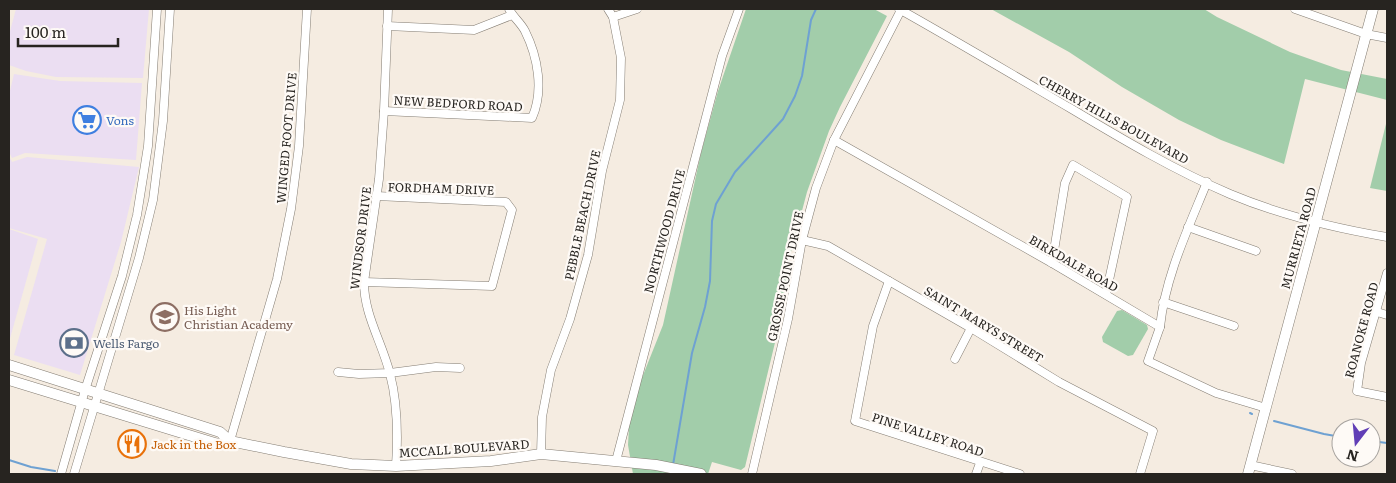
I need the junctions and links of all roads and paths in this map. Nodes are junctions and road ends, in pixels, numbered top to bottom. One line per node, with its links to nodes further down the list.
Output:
1 (157, 9): 42 (street)
2 (170, 9): 43 (street)
3 (307, 9): 48 (street, WINGED FOOT DRIVE)
4 (388, 9): 13 (street, WINDSOR DRIVE)
5 (608, 9): 12 (street, PEBBLE BEACH DRIVE)
6 (637, 9): 12 (street)
7 (739, 9): 50 (street, NORTHWOOD DRIVE)
8 (900, 9): 17 (street, GROSSE POINT DRIVE); 18 (street, CHERRY HILLS BOULEVARD)
9 (1295, 9): 14 (street)
10 (1372, 9): 14 (main road, MURRIETA ROAD)
11 (511, 12): 13 (street); 16 (street, NEW BEDFORD ROAD)
12 (613, 17): 49 (street, PEBBLE BEACH DRIVE)
13 (388, 26): 16 (street, WINDSOR DRIVE)
14 (1366, 34): 15 (street); 20 (main road, MURRIETA ROAD)
15 (1387, 38)
16 (384, 111): 19 (street, WINDSOR DRIVE)
17 (834, 140): 23 (street, GROSSE POINT DRIVE); 25 (street, BIRKDALE ROAD)
18 (1207, 182): 20 (street, CHERRY HILLS BOULEVARD); 21 (street)
19 (376, 196): 28 (street, WINDSOR DRIVE); 28 (street, FORDHAM DRIVE)
20 (1315, 221): 22 (street, CHERRY HILLS BOULEVARD); 47 (main road, MURRIETA ROAD)
21 (1188, 227): 24 (street); 30 (street)
22 (1387, 237)
23 (802, 240): 27 (street, SAINT MARYS STREET); 57 (street, GROSSE POINT DRIVE)
24 (1256, 251)
25 (1052, 262): 29 (street, BIRKDALE ROAD); 29 (street)
26 (1387, 273): 31 (street, ROANOKE ROAD)
27 (889, 281): 35 (street, SAINT MARYS STREET); 51 (street, PINE VALLEY ROAD)
28 (364, 282): 40 (street, WINDSOR DRIVE)
29 (1106, 294): 34 (street, BIRKDALE ROAD)
30 (1163, 302): 33 (street); 34 (street)
31 (1377, 312): 32 (street); 44 (street, ROANOKE ROAD)
32 (1387, 315)
33 (1234, 326)
34 (1160, 327): 47 (street)
35 (971, 328): 36 (street); 60 (street, SAINT MARYS STREET)
36 (956, 359)
37 (9, 365): 42 (main road, MCCALL BOULEVARD)
38 (460, 368): 40 (street)
39 (338, 372): 40 (street)
40 (390, 373): 52 (street, WINDSOR DRIVE)
41 (9, 380): 45 (main road, MCCALL BOULEVARD)
42 (85, 390): 43 (main road, MCCALL BOULEVARD); 45 (street)
43 (99, 394): 46 (street); 48 (main road, MCCALL BOULEVARD)
44 (1387, 397)
45 (82, 403): 46 (main road, MCCALL BOULEVARD); 55 (street)
46 (95, 407): 48 (main road, MCCALL BOULEVARD); 56 (street)
47 (1266, 408): 53 (main road, MURRIETA ROAD)
48 (230, 441): 52 (main road, MCCALL BOULEVARD)
49 (541, 454): 50 (main road, MCCALL BOULEVARD); 52 (main road, MCCALL BOULEVARD)
50 (616, 461): 54 (main road, MCCALL BOULEVARD)
51 (980, 463): 58 (street); 59 (street, PINE VALLEY ROAD)
52 (396, 466)
53 (1249, 469): 61 (street)
54 (697, 473)
55 (61, 474)
56 (74, 474)
57 (752, 474)
58 (976, 474)
59 (1020, 474)
60 (1140, 474)
61 (1292, 474)

